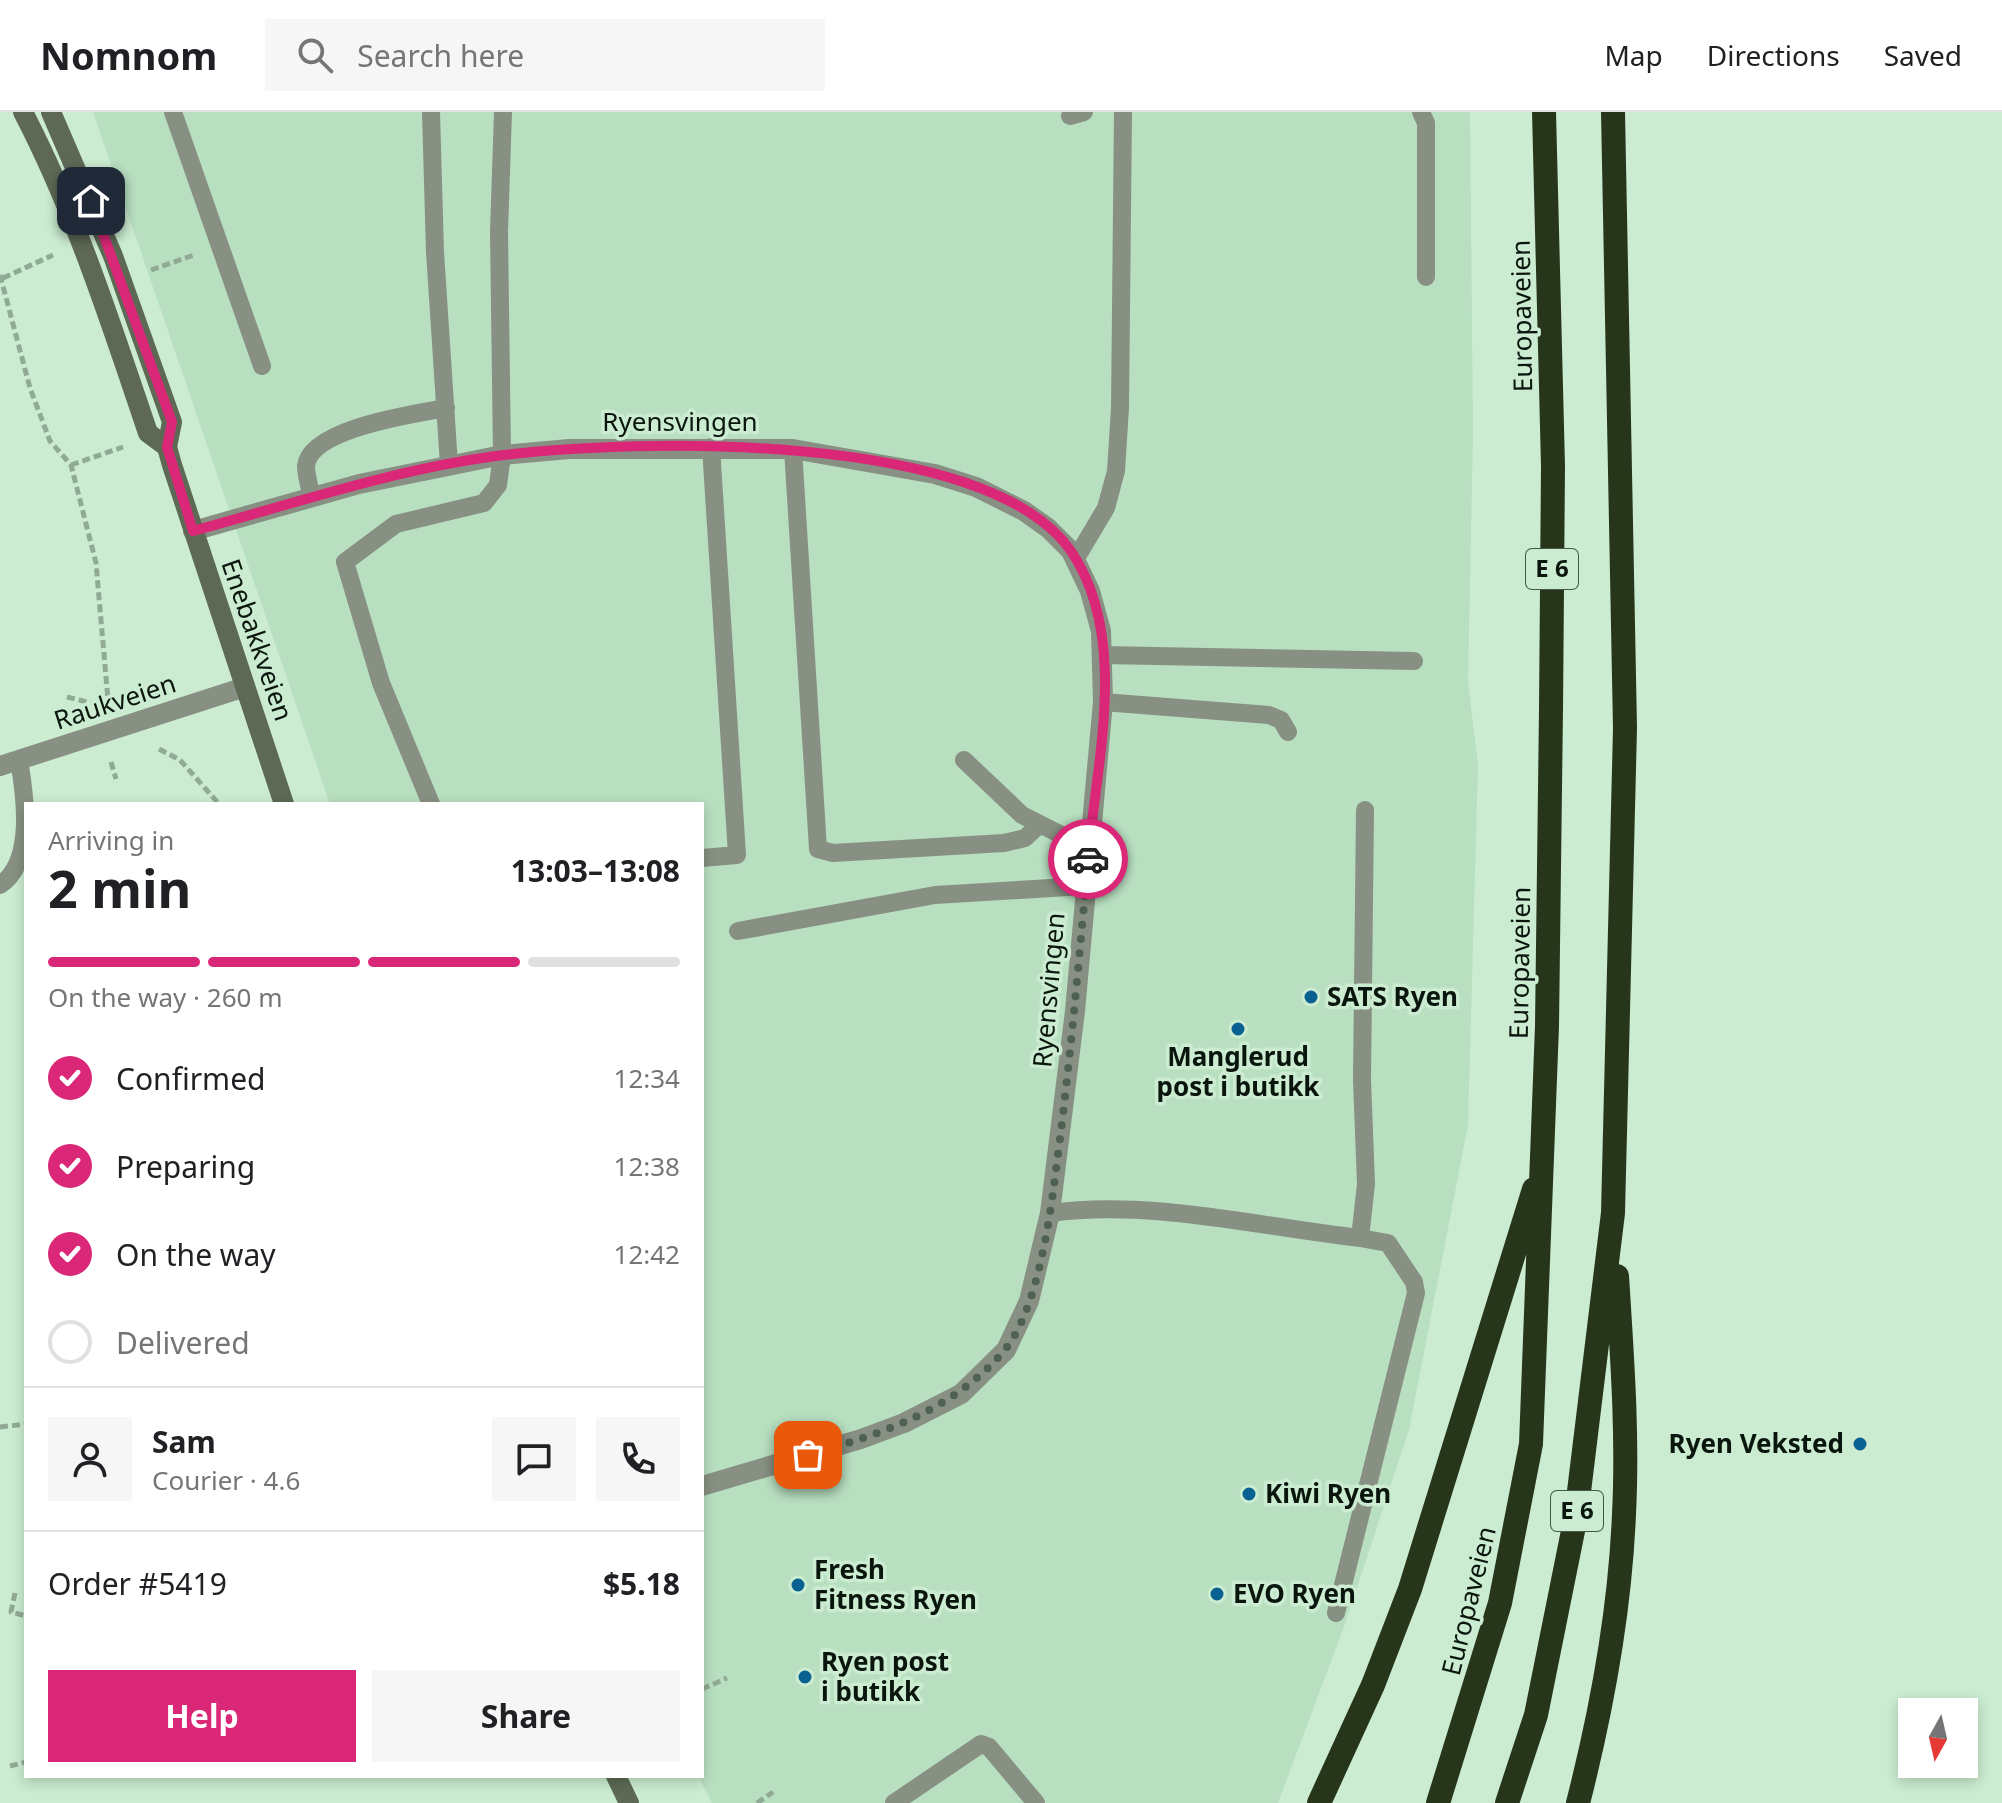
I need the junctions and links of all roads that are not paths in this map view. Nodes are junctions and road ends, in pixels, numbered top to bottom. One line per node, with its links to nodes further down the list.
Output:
1 (23, 112): 13 (main road, Enebakkveien)
2 (51, 112): 13 (main road, Enebakkveien)
3 (173, 112): 11 (lane)
4 (431, 112): 12 (lane)
5 (503, 112): 16 (lane)
6 (1123, 112): 20 (lane)
7 (1421, 112): 10 (lane)
8 (1544, 112): 39 (highway, Europaveien / E 6)
9 (1613, 112): 41 (highway, E 6)
10 (1426, 277)
11 (262, 366)
12 (446, 408): 17 (lane); 18 (lane)
13 (167, 447): 19 (main road, Enebakkveien)
14 (711, 447): 15 (street, Ryensvingen); 16 (street, Ryensvingen); 35 (lane)
15 (793, 449): 20 (street, Ryensvingen); 33 (lane)
16 (502, 455): 17 (street, Ryensvingen); 29 (lane)
17 (449, 465): 18 (street, Ryensvingen)
18 (312, 497): 19 (street, Ryensvingen)
19 (193, 531): 23 (main road, Enebakkveien)
20 (1075, 560): 21 (street, Ryensvingen)
21 (1103, 655): 22 (lane); 24 (street, Ryensvingen)
22 (1414, 661)
23 (245, 687): 27 (street, Raukveien); 28 (main road, Enebakkveien)
24 (1103, 702): 25 (lane); 34 (street, Ryensvingen)
25 (1288, 732)
26 (964, 760): 33 (lane)
27 (10, 763): 30 (lane)
28 (283, 802)
29 (430, 802)
30 (24, 808)
31 (1365, 810): 42 (lane)
32 (24, 821): 36 (lane)
33 (1039, 825): 34 (lane)
34 (1089, 849): 37 (street, Ryensvingen)
35 (704, 858)
36 (0, 885)
37 (1085, 886): 38 (lane); 40 (street, Ryensvingen)
38 (738, 931)
39 (1543, 1160): 49 (highway, E 6); 50 (highway, Europaveien / E 6)
40 (1050, 1213): 42 (lane); 43 (street, Ryensvingen)
41 (1613, 1213): 51 (highway, E 6); 52 (highway, E 6)
42 (1360, 1238): 44 (lane)
43 (704, 1485)
44 (1336, 1613)
45 (617, 1778): 46 (main road)
46 (629, 1803)
47 (894, 1803): 48 (lane)
48 (1036, 1803)
49 (1319, 1803)
50 (1438, 1803)
51 (1507, 1803)
52 (1578, 1803)

